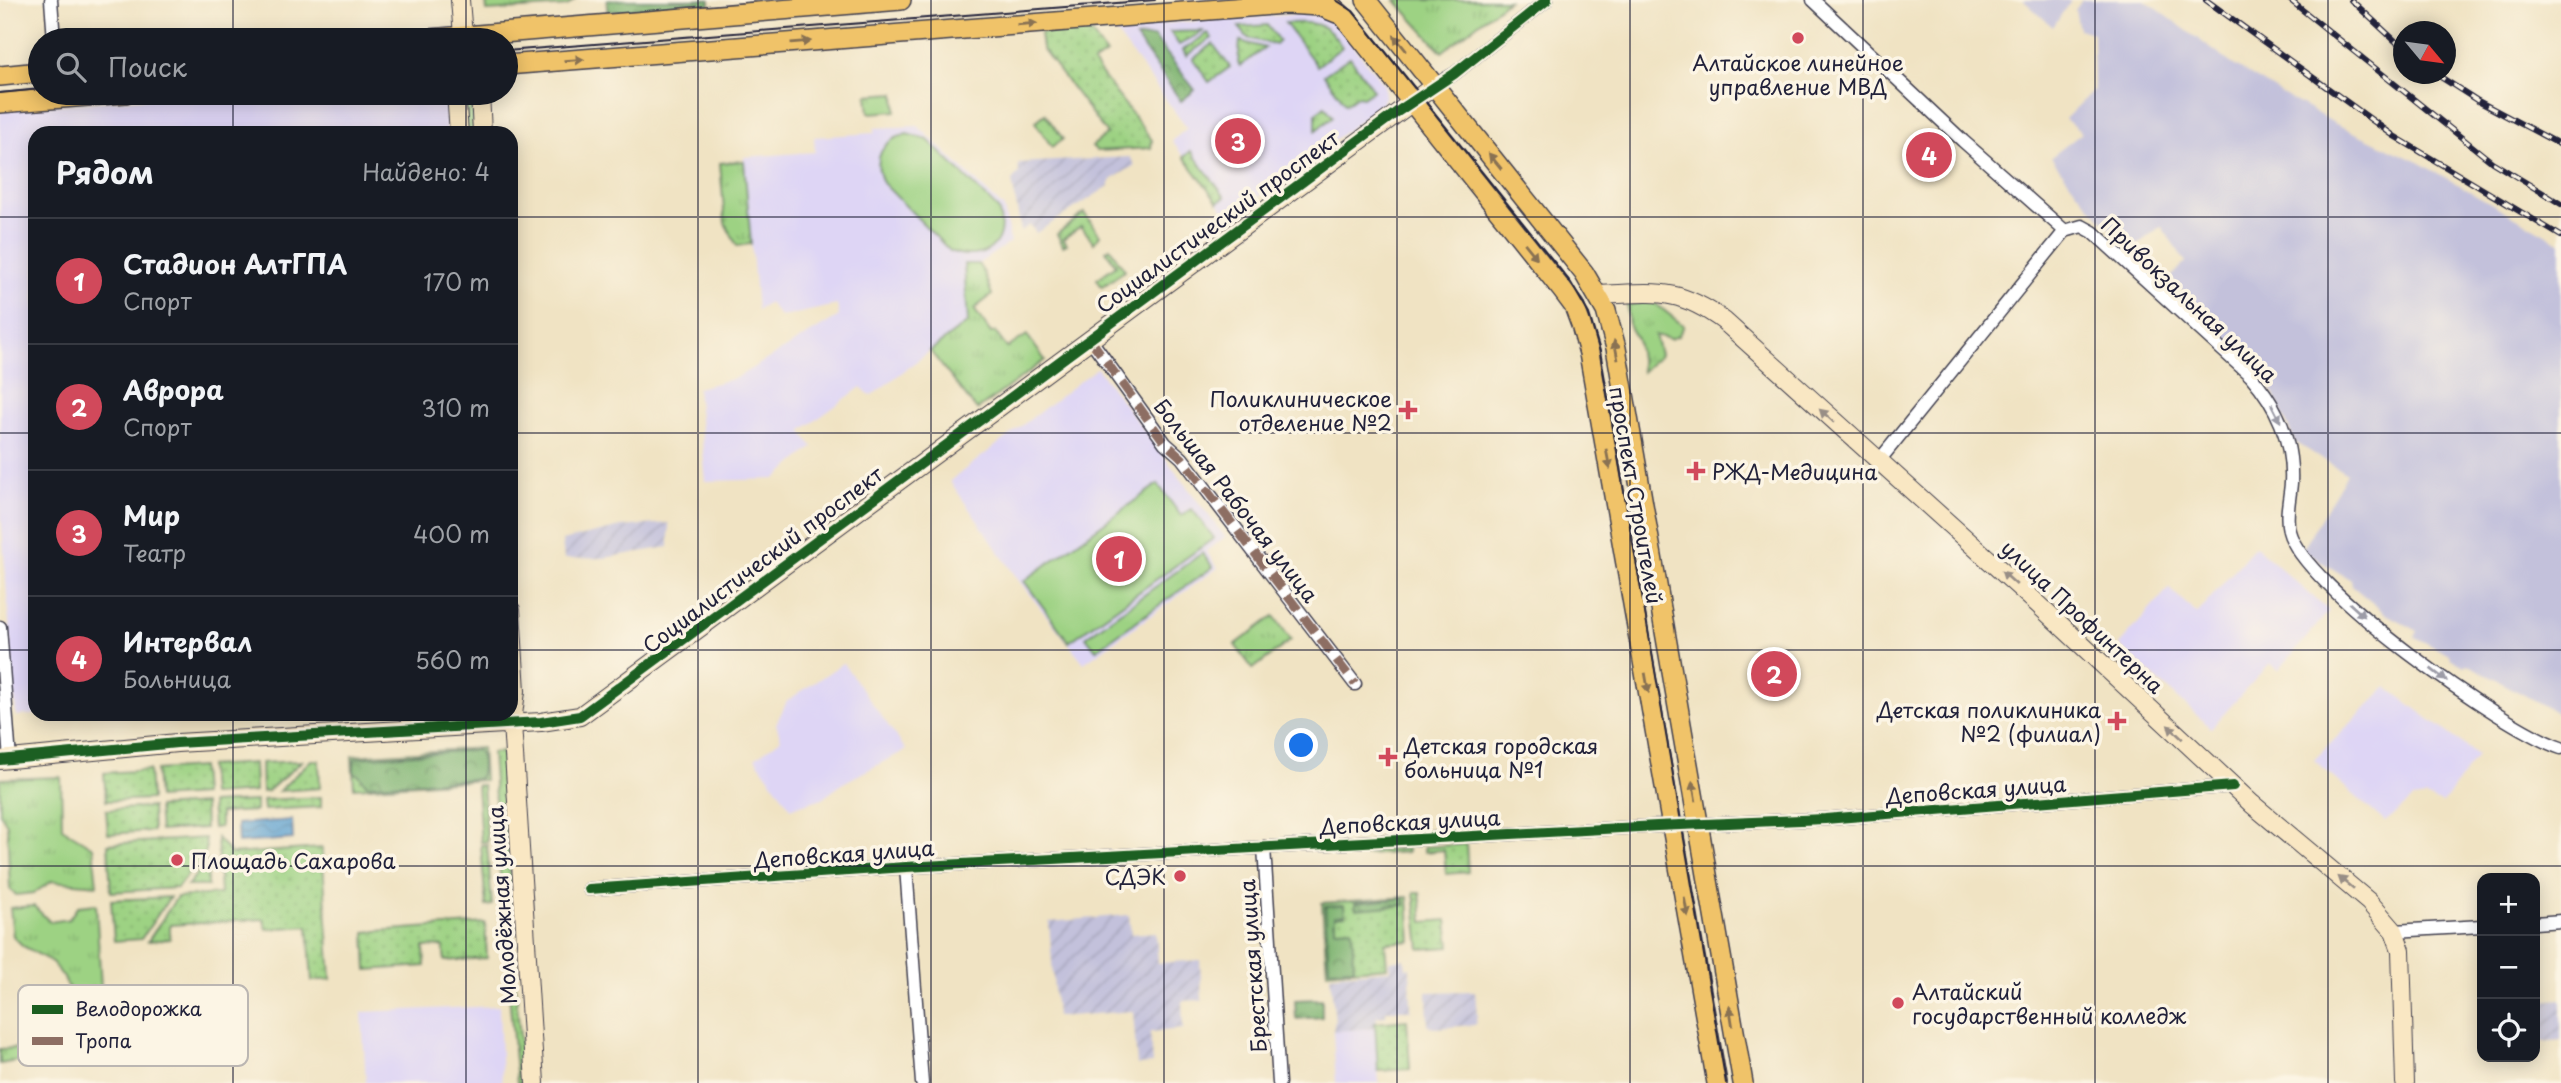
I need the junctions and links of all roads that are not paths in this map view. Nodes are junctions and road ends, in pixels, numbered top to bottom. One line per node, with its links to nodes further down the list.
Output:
1 (51, 0): 11 (street)
2 (460, 0): 12 (street)
3 (901, 0): 13 (main road)
4 (1325, 0): 10 (main road, проспект Строителей)
5 (1366, 0): 17 (main road, проспект Строителей, one-way to 5)
6 (1546, 0): 17 (street)
7 (1813, 0): 25 (street)
8 (1294, 2): 9 (main road); 10 (main road)
9 (1242, 4): 14 (main road, one-way to 9)
10 (1345, 18): 19 (main road, проспект Строителей)
11 (53, 28)
12 (462, 28)
13 (518, 34)
14 (518, 64)
15 (28, 73): 16 (main road)
16 (0, 76)
17 (1434, 86): 19 (street, Социалистический проспект); 26 (main road, проспект Строителей, one-way to 17)
18 (28, 100): 20 (main road)
19 (1412, 102): 27 (street, Социалистический проспект); 30 (main road, проспект Строителей, one-way to 30)
20 (0, 103)
21 (457, 105): 23 (street)
22 (481, 105): 24 (street)
23 (458, 126)
24 (482, 126)
25 (2065, 230): 28 (street); 36 (street, Привокзальная улица, one-way to 36)
26 (1599, 295): 28 (street, улица Профинтерна, one-way to 26); 29 (main road, проспект Строителей, one-way to 26)
27 (1090, 339): 32 (street, Большая Рабочая улица); 33 (street, Социалистический проспект)
28 (1878, 462): 38 (street, улица Профинтерна, one-way to 28)
29 (1644, 506): 30 (main road); 40 (main road, проспект Строителей, one-way to 29)
30 (1618, 511): 39 (main road, проспект Строителей, one-way to 39)
31 (0, 626): 37 (street)
32 (1355, 684)
33 (518, 719)
34 (480, 721): 37 (street, Социалистический проспект)
35 (508, 721): 48 (street, Молодёжная улица)
36 (2561, 748)
37 (5, 760)
38 (2233, 786): 40 (street, Деповская улица); 47 (street, улица Профинтерна, one-way to 38)
39 (1672, 825): 40 (street, Деповская улица); 41 (street, Деповская улица); 51 (main road, проспект Строителей, one-way to 51)
40 (1700, 825): 52 (main road, проспект Строителей, one-way to 40)
41 (1264, 847): 42 (street, Деповская улица); 50 (street, Брестская улица)
42 (906, 867): 43 (street, Деповская улица); 49 (street)
43 (589, 889)
44 (2561, 921): 45 (street)
45 (2540, 923)
46 (2477, 926): 47 (street)
47 (2394, 931): 53 (street, улица Профинтерна)
48 (535, 1083)
49 (922, 1083)
50 (1279, 1083)
51 (1717, 1083)
52 (1742, 1083)
53 (2405, 1083)

